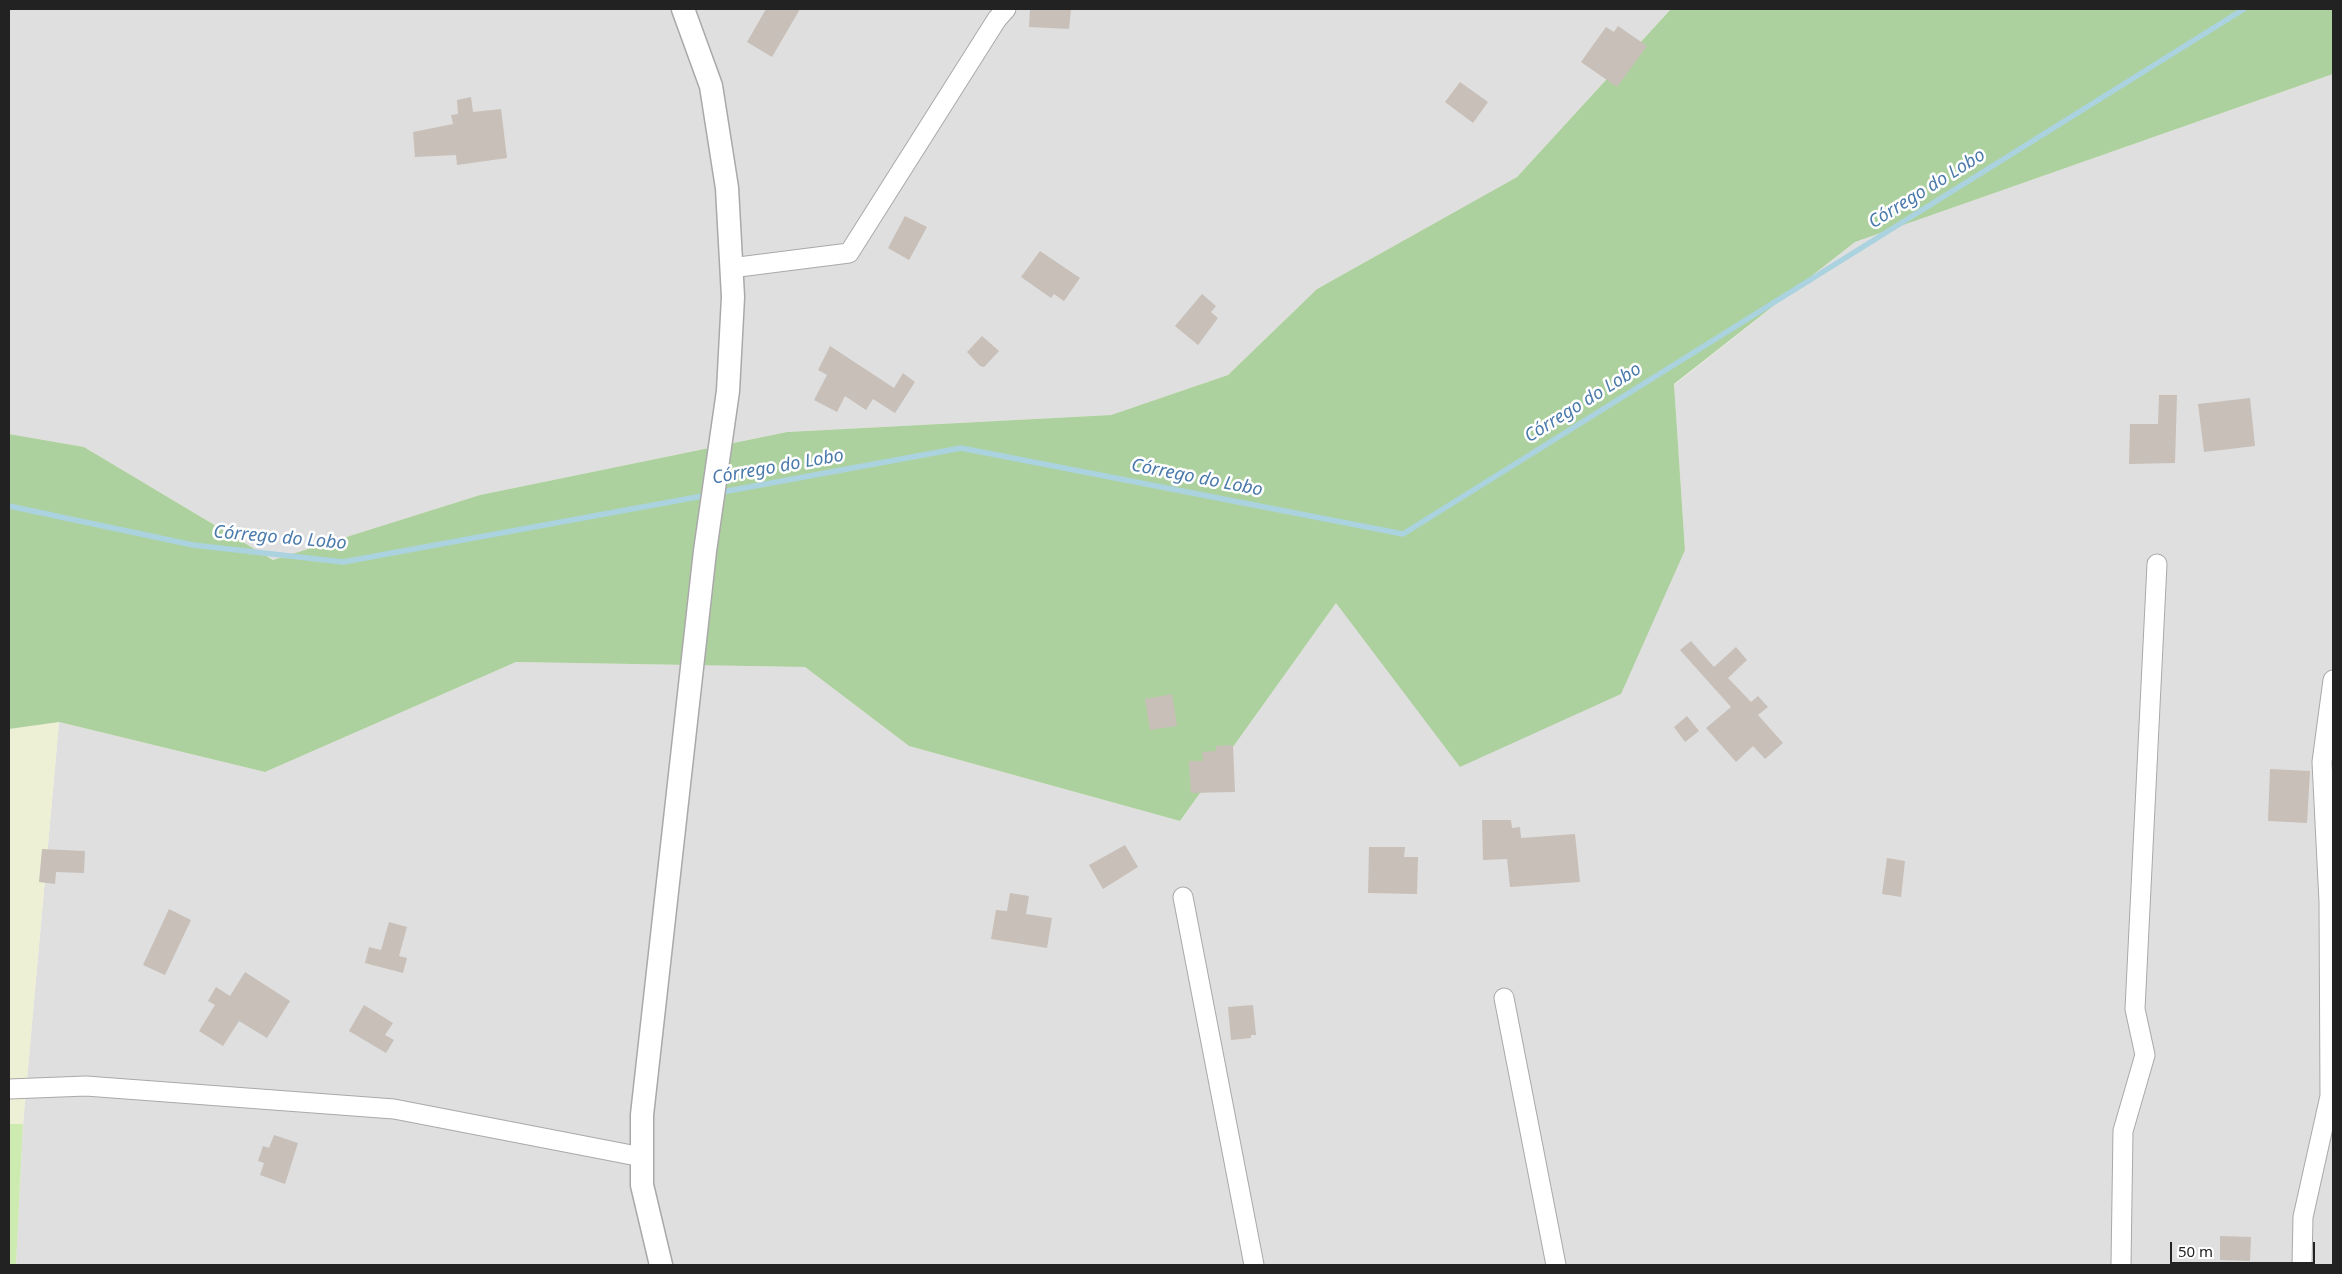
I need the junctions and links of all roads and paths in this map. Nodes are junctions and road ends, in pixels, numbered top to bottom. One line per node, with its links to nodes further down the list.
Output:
1 (683, 9): 3 (street)
2 (1006, 9): 3 (street)
3 (732, 268): 9 (street)
4 (2157, 564): 13 (street)
5 (2333, 680): 14 (street)
6 (1183, 897): 11 (street)
7 (1504, 998): 12 (street)
8 (9, 1089): 9 (street)
9 (642, 1157): 10 (street)
10 (661, 1265)
11 (1254, 1265)
12 (1556, 1265)
13 (2121, 1265)
14 (2302, 1265)

